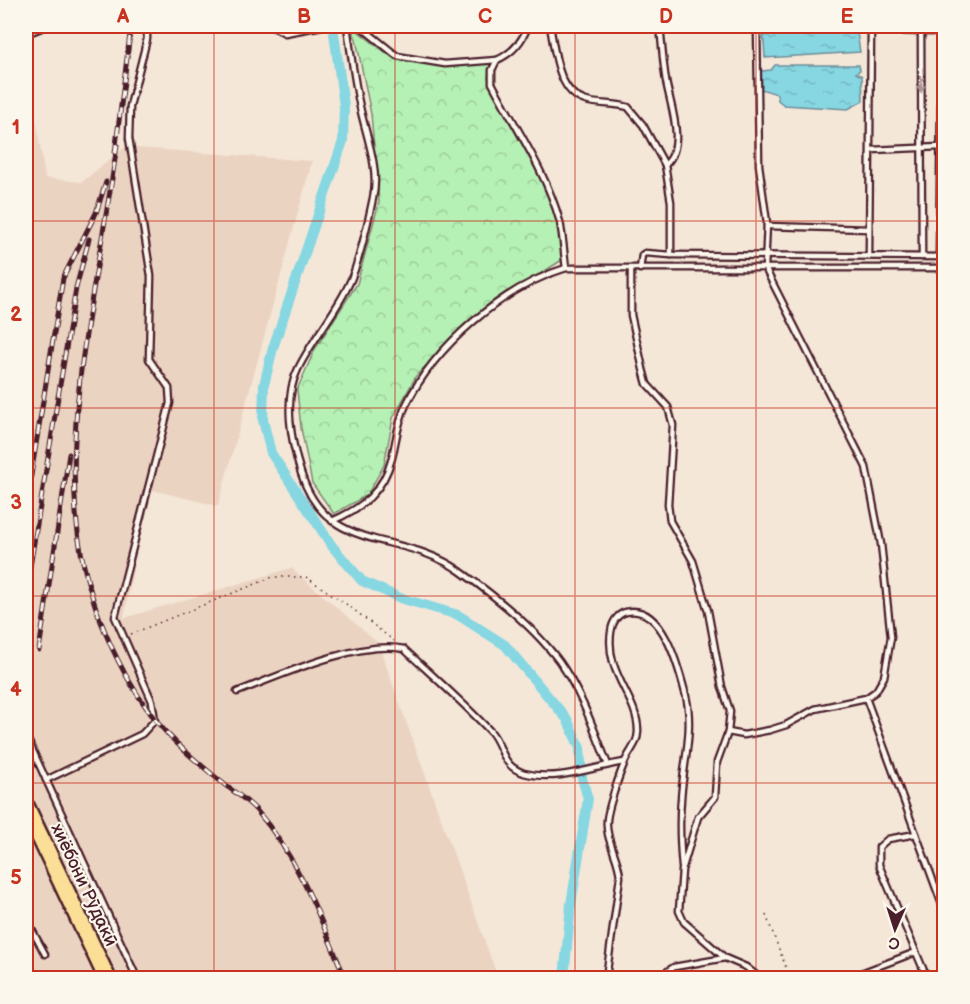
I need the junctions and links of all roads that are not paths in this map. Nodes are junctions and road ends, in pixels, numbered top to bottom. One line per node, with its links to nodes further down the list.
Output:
1 (46, 26): 15 (lane)
2 (147, 26): 40 (lane)
3 (271, 26): 4 (lane)
4 (322, 26)
5 (348, 26): 33 (lane)
6 (360, 26): 16 (lane)
7 (528, 26): 16 (lane)
8 (550, 26): 20 (lane)
9 (660, 26): 20 (lane)
10 (757, 26): 21 (lane)
11 (942, 26): 14 (lane)
12 (871, 28): 13 (lane); 19 (lane)
13 (921, 28): 14 (lane); 18 (lane, one-way to 18)
14 (942, 32): 17 (lane)
15 (26, 34)
16 (497, 60): 28 (lane)
17 (941, 147): 18 (lane); 27 (lane)
18 (922, 149): 19 (lane); 26 (lane)
19 (871, 150): 22 (lane)
20 (665, 165): 23 (lane)
21 (767, 226): 22 (lane); 24 (lane)
22 (869, 229): 25 (lane)
23 (671, 255): 24 (lane); 32 (lane)
24 (764, 255): 25 (lane); 29 (lane)
25 (869, 255): 26 (lane)
26 (922, 257): 27 (lane)
27 (942, 257)
28 (566, 268): 31 (lane); 33 (lane)
29 (765, 268): 30 (lane); 32 (lane); 35 (lane)
30 (945, 268)
31 (631, 269): 32 (lane); 36 (lane)
32 (640, 269)
33 (332, 521): 39 (lane)
34 (237, 692): 39 (lane)
35 (866, 698): 36 (lane); 42 (lane)
36 (728, 732): 43 (lane)
37 (26, 736): 40 (lane)
38 (624, 762): 39 (lane); 43 (lane); 51 (lane)
39 (608, 765)
40 (46, 780): 50 (lane)
41 (26, 807): 49 (highway, хиёбони Рӯдакӣ)
42 (916, 834): 44 (lane); 46 (lane)
43 (682, 870): 48 (lane)
44 (945, 910)
45 (26, 919): 47 (lane)
46 (916, 952): 54 (lane); 55 (lane)
47 (45, 954)
48 (725, 958): 52 (lane); 53 (lane)
49 (107, 978)
50 (137, 978)
51 (606, 978)
52 (657, 978)
53 (760, 978)
54 (848, 978)
55 (927, 978)

